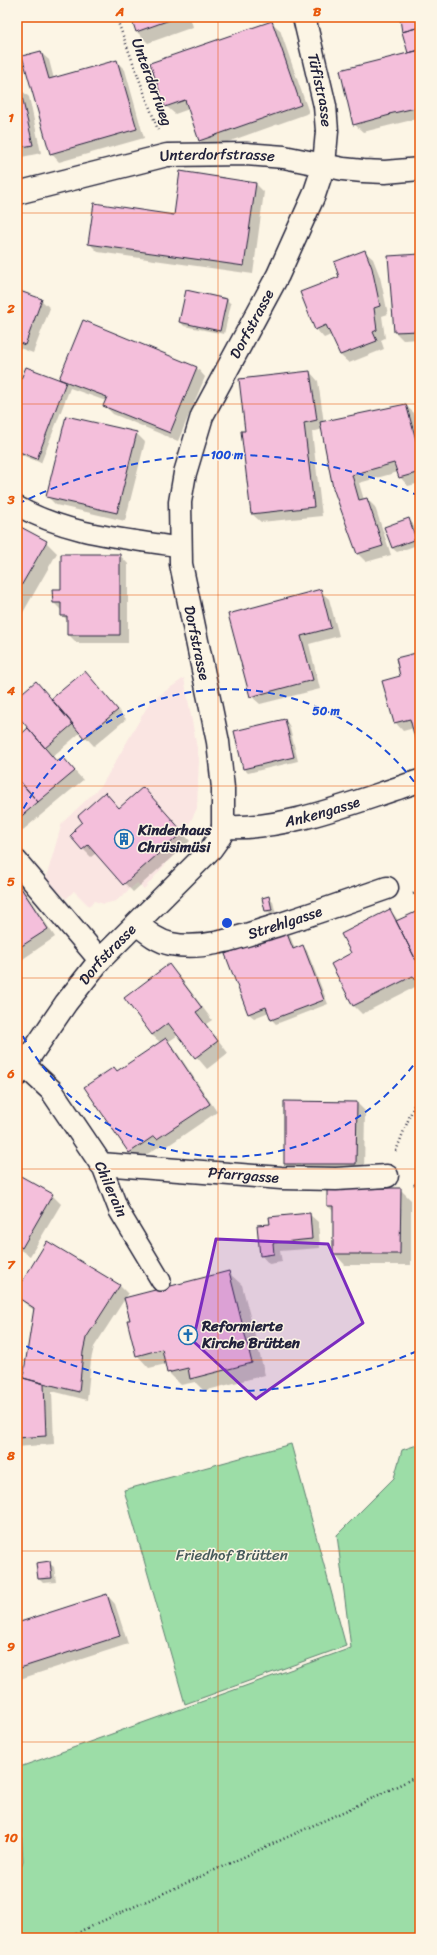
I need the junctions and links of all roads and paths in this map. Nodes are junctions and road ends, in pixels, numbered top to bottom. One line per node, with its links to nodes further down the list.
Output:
1 (116, 17): 3 (path, Unterdorfweg)
2 (304, 17): 4 (street, Tüfistrasse)
3 (167, 155): 4 (street, Unterdorfstrasse); 6 (street, Unterdorfstrasse)
4 (324, 165): 5 (street, Unterdorfstrasse); 8 (street, Dorfstrasse)
5 (420, 169)
6 (17, 193)
7 (17, 506): 8 (lane)
8 (180, 547): 10 (street, Dorfstrasse)
9 (420, 781): 10 (street, Ankengasse)
10 (223, 827): 13 (street, Dorfstrasse)
11 (17, 862): 14 (street)
12 (387, 888): 13 (street, Strehlgasse)
13 (137, 924): 14 (street, Dorfstrasse)
14 (100, 960): 15 (street, Dorfstrasse)
15 (20, 1070): 17 (street, Chilerain)
16 (420, 1090): 18 (path)
17 (101, 1164): 18 (street, Pfarrgasse); 21 (lane, Chilerain)
18 (387, 1176)
19 (413, 1183): 20 (path)
20 (420, 1189)
21 (161, 1281)
22 (420, 1776): 23 (path)
23 (66, 1938)

